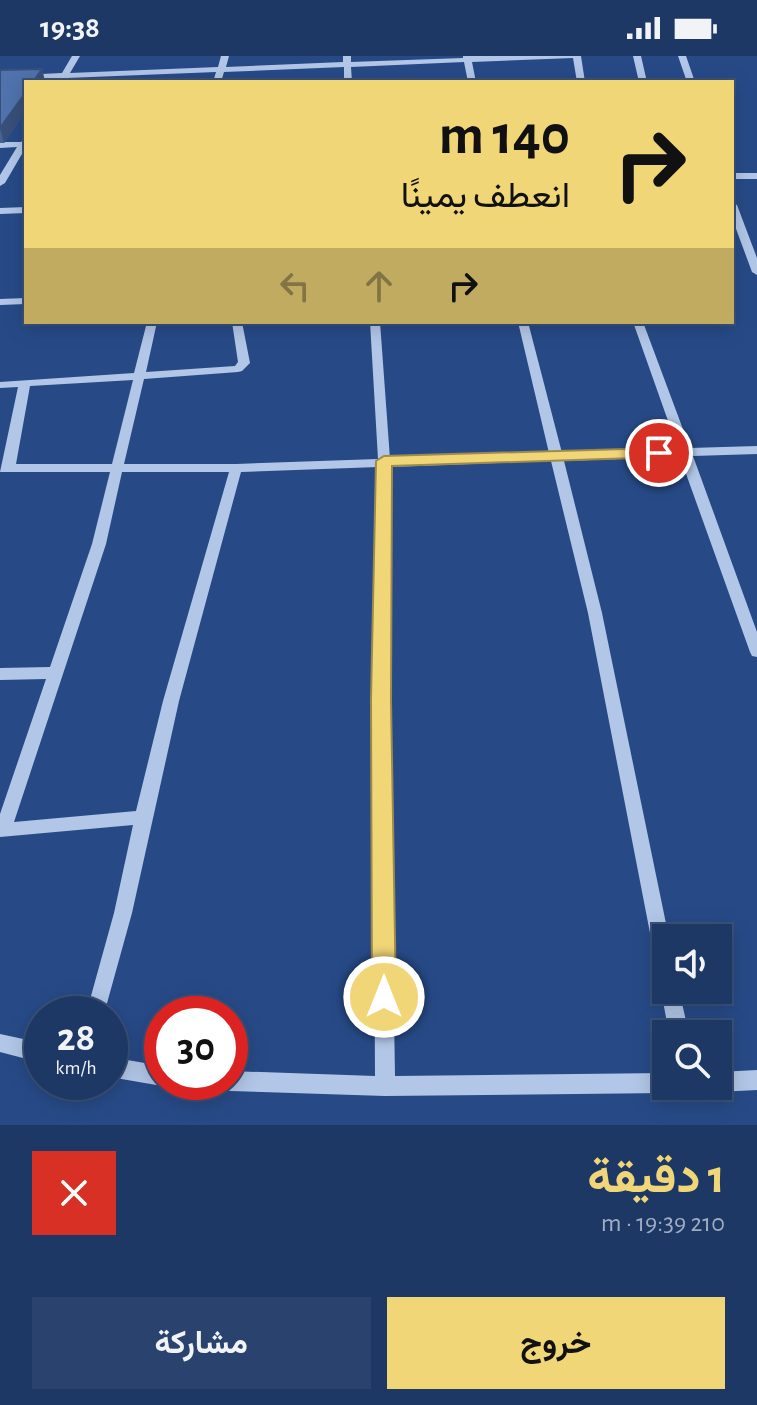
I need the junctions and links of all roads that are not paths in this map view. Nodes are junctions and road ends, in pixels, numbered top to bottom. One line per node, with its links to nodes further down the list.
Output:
1 (76, 56): 11 (street)
2 (225, 56): 9 (street)
3 (347, 56): 8 (street)
4 (574, 56): 7 (street); 15 (street)
5 (637, 56): 16 (street)
6 (682, 56): 17 (street)
7 (467, 58): 8 (street); 14 (street)
8 (347, 66): 9 (street); 13 (street)
9 (221, 70): 11 (street); 12 (street)
10 (0, 78): 11 (street)
11 (62, 79)
12 (218, 80)
13 (348, 80)
14 (472, 80)
15 (580, 80)
16 (643, 80)
17 (690, 80)
18 (24, 143): 19 (street)
19 (0, 145)
20 (24, 145): 23 (street)
21 (734, 176): 22 (street)
22 (757, 176)
23 (0, 183)
24 (24, 210): 26 (street)
25 (734, 210): 27 (street)
26 (0, 211)
27 (757, 272)
28 (24, 301): 29 (street)
29 (0, 302)
30 (152, 324): 35 (street)
31 (237, 324): 35 (street)
32 (375, 324): 41 (street)
33 (523, 324): 40 (street)
34 (639, 324): 39 (street)
35 (139, 376): 36 (street); 43 (street)
36 (25, 383): 37 (street); 42 (street)
37 (0, 385)
38 (757, 450): 39 (street)
39 (684, 452): 40 (street); 45 (street)
40 (556, 456): 41 (street); 50 (street)
41 (384, 461): 44 (street); 58 (street)
42 (4, 468): 43 (street)
43 (117, 468): 44 (street); 46 (street)
44 (236, 468): 48 (street)
45 (757, 652)
46 (56, 673): 47 (street); 49 (street)
47 (0, 674)
48 (143, 817): 49 (street); 51 (street)
49 (2, 830)
50 (657, 924)
51 (100, 996)
52 (0, 1043): 53 (street)
53 (24, 1049)
54 (757, 1080): 55 (street)
55 (732, 1081)
56 (248, 1082): 58 (street)
57 (652, 1083): 58 (street)
58 (385, 1086)

